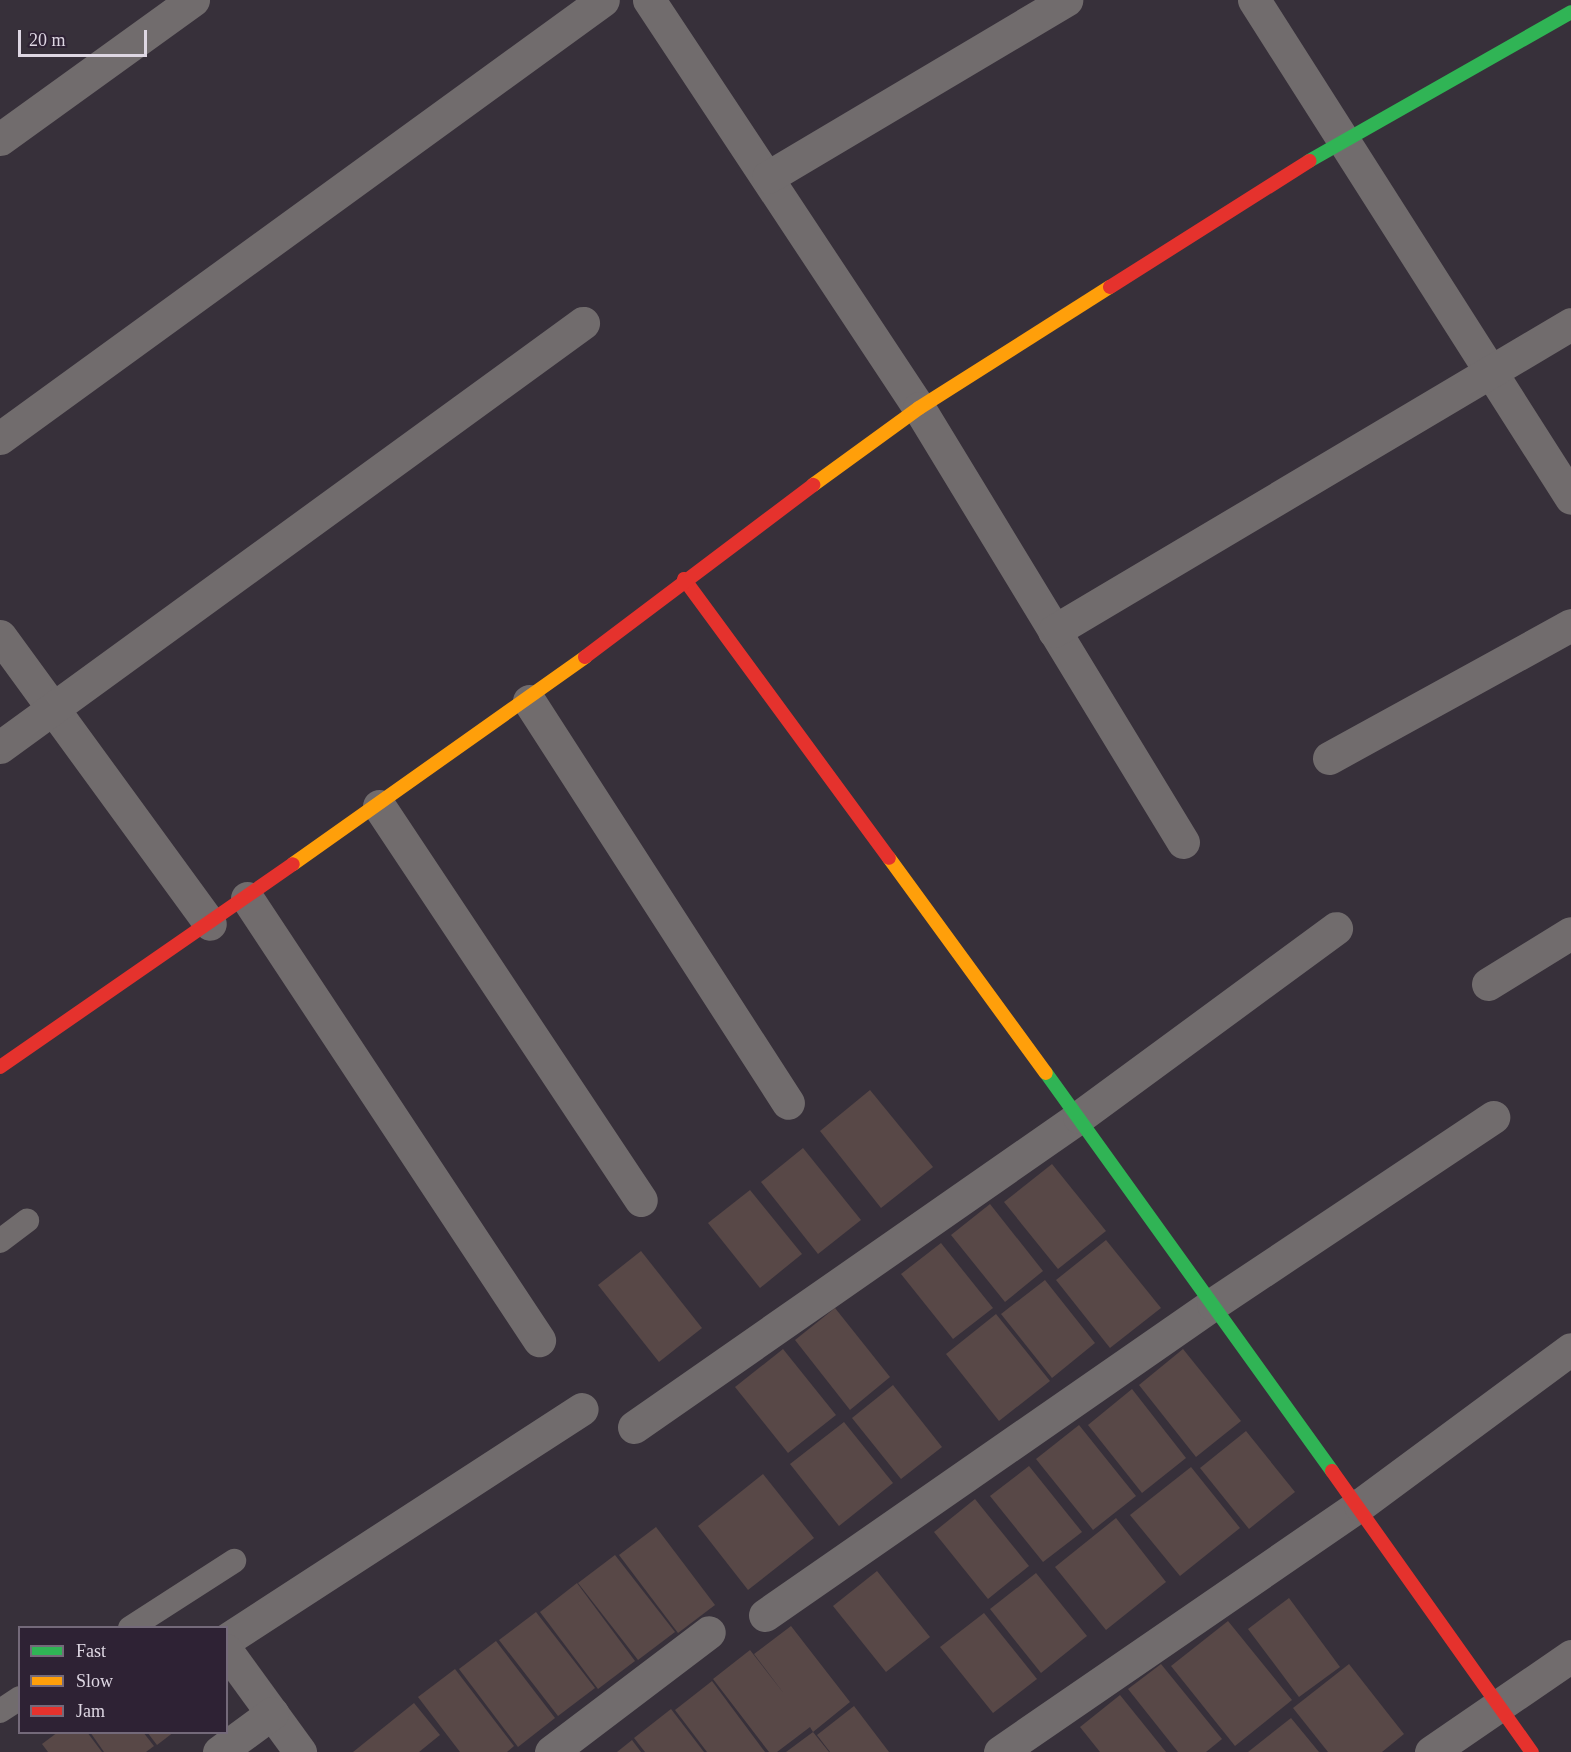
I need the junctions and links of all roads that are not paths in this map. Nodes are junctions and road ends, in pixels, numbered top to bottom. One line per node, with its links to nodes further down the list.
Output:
1 (193, 0): 7 (street)
2 (603, 0): 14 (street)
3 (649, 0): 9 (street)
4 (1066, 0): 9 (street)
5 (1254, 0): 8 (street)
6 (1571, 12): 8 (street)
7 (0, 139)
8 (1342, 140): 12 (street); 13 (street)
9 (768, 177): 13 (street)
10 (583, 323): 21 (street)
11 (1571, 324): 12 (street)
12 (1488, 374): 15 (street); 18 (street)
13 (918, 408): 16 (street); 18 (street)
14 (0, 438)
15 (1571, 498)
16 (684, 579): 20 (street); 33 (street)
17 (1571, 625): 23 (street)
18 (1054, 631): 25 (street)
19 (0, 636): 21 (street)
20 (529, 700): 24 (street); 32 (street)
21 (51, 712): 22 (street); 27 (street)
22 (0, 747)
23 (1329, 758)
24 (379, 806): 26 (street); 35 (street)
25 (1183, 842)
26 (247, 898): 27 (street); 39 (street)
27 (210, 924): 31 (street)
28 (1336, 928): 33 (street)
29 (1571, 933): 30 (street)
30 (1488, 984)
31 (0, 1067)
32 (788, 1103)
33 (1079, 1117): 38 (street); 42 (street)
34 (1492, 1117): 38 (street)
35 (641, 1200)
36 (27, 1221): 37 (lane)
37 (0, 1241)
38 (1213, 1304): 43 (street); 45 (street)
39 (539, 1340)
40 (1571, 1349): 43 (street)
41 (582, 1409): 48 (street)
42 (634, 1427)
43 (1360, 1505): 52 (street); 58 (street)
44 (234, 1561): 46 (lane)
45 (765, 1615)
46 (133, 1626)
47 (709, 1632): 57 (street)
48 (228, 1639)
49 (228, 1653): 54 (street)
50 (1571, 1656): 52 (street)
51 (18, 1699): 53 (lane)
52 (1497, 1707): 59 (street); 60 (street)
53 (0, 1711)
54 (272, 1713): 55 (street); 56 (street)
55 (219, 1752)
56 (300, 1752)
57 (551, 1752)
58 (1000, 1752)
59 (1431, 1752)
60 (1532, 1752)

